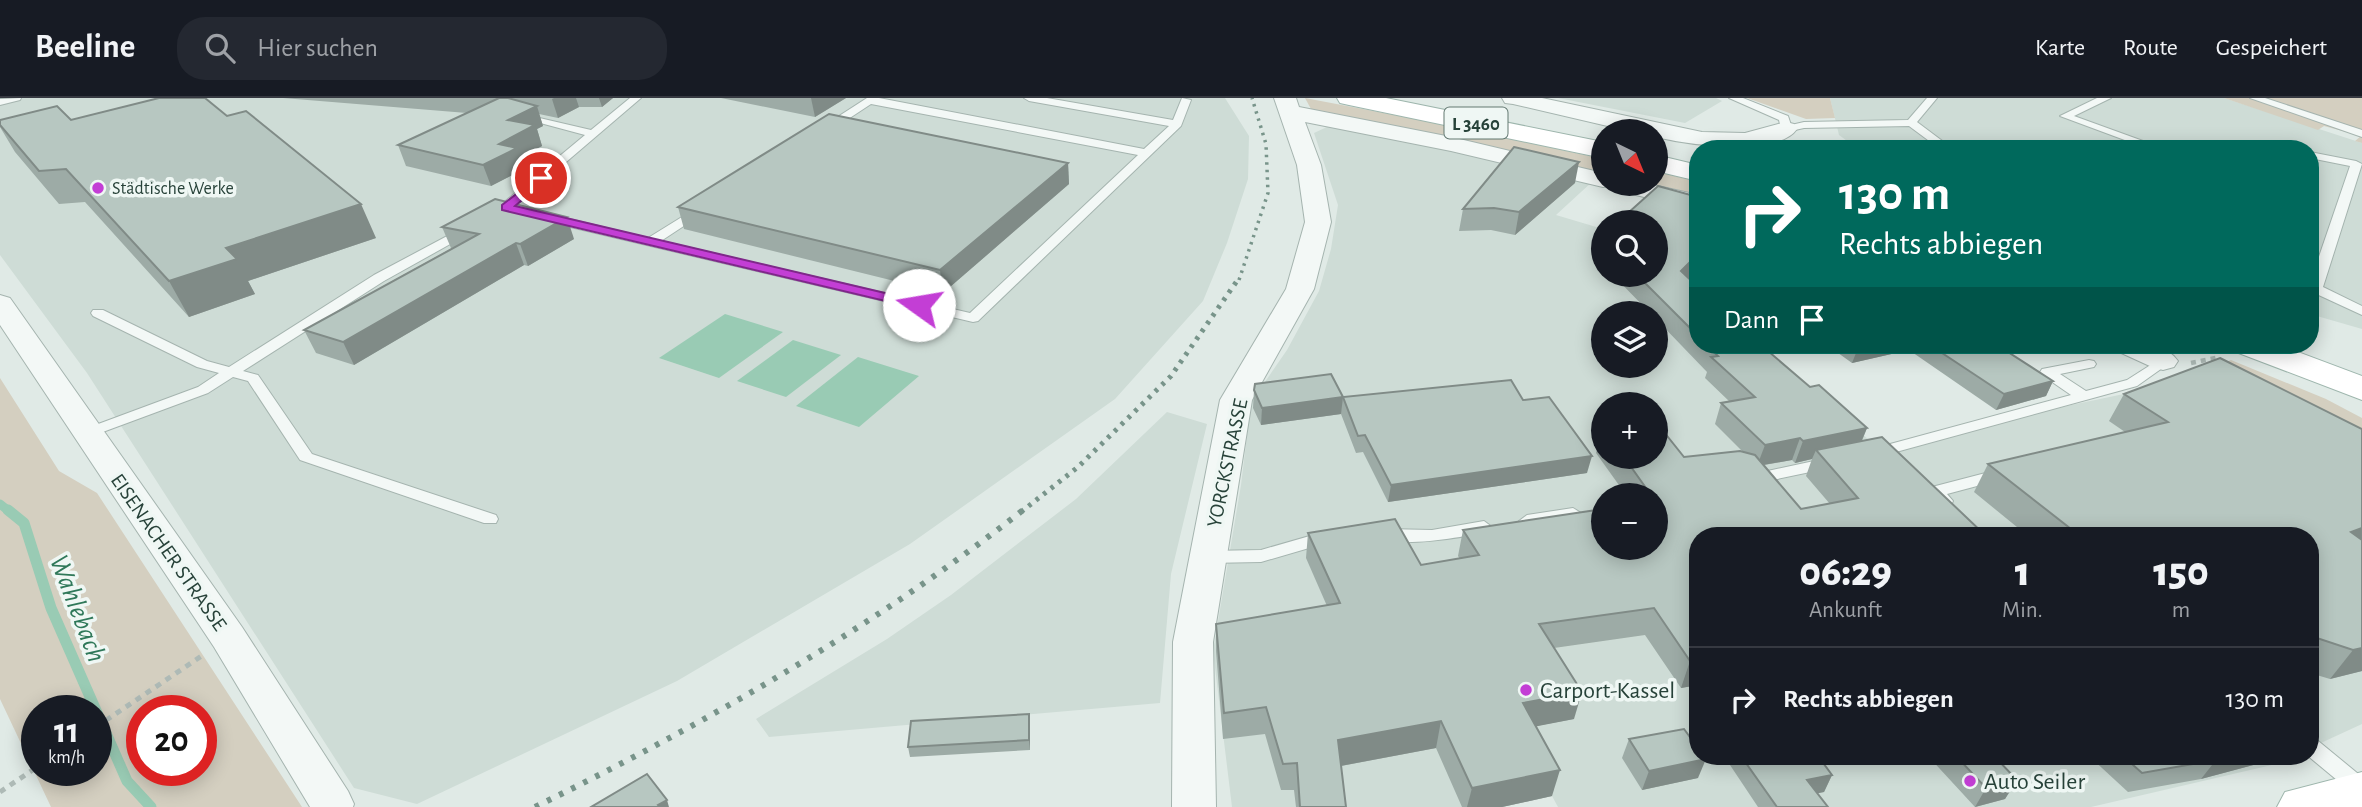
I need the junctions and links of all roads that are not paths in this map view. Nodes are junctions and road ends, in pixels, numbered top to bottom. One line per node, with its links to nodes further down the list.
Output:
1 (16, 98): 13 (lane)
2 (636, 98): 19 (lane)
3 (1029, 98): 17 (lane)
4 (1349, 98): 27 (main road, L 3460)
5 (1395, 98): 22 (main road, L 3460)
6 (1513, 98): 23 (street)
7 (1734, 98): 18 (lane)
8 (1932, 98): 16 (lane)
9 (2106, 98): 26 (lane)
10 (2255, 98): 20 (lane)
11 (872, 99): 21 (lane); 28 (lane)
12 (1186, 100): 17 (lane)
13 (0, 102)
14 (1287, 105): 35 (street); 63 (street, YORCKSTRASSE)
15 (513, 112): 19 (lane)
16 (1911, 123): 18 (lane); 25 (lane)
17 (1177, 124): 28 (lane)
18 (1786, 129): 24 (street)
19 (593, 134): 39 (lane)
20 (2362, 134)
21 (812, 138)
22 (1591, 139)
23 (1706, 140)
24 (1724, 140)
25 (1935, 140)
26 (2134, 140)
27 (1591, 148)
28 (1146, 153): 40 (lane)
29 (1668, 156): 31 (main road)
30 (2319, 156): 32 (lane)
31 (1689, 160)
32 (2359, 163): 41 (lane)
33 (1668, 166): 34 (main road)
34 (1689, 171)
35 (1591, 177)
36 (1668, 196): 37 (street)
37 (1689, 201)
38 (708, 205): 40 (lane)
39 (519, 211): 40 (lane); 52 (lane)
40 (650, 242)
41 (2319, 272)
42 (2319, 291): 44 (lane)
43 (0, 304): 55 (street, EISENACHER STRASSE)
44 (2362, 311)
45 (98, 313): 52 (lane)
46 (2319, 349): 50 (main road)
47 (2147, 354): 49 (street)
48 (2271, 354): 53 (main road)
49 (2162, 361): 54 (lane)
50 (2362, 363)
51 (2090, 364): 54 (lane)
52 (231, 372): 55 (lane); 60 (lane)
53 (2362, 389)
54 (2083, 397): 56 (lane)
55 (87, 433): 66 (street, EISENACHER STRASSE)
56 (1738, 470)
57 (2014, 470): 58 (lane)
58 (1954, 509)
59 (1573, 513): 61 (lane)
60 (489, 519)
61 (1373, 535)
62 (1340, 537): 63 (lane)
63 (1208, 557): 67 (street, YORCKSTRASSE)
64 (2319, 754): 65 (lane)
65 (2362, 791): 68 (main road)
66 (332, 804)
67 (1195, 807)
68 (2303, 807)

